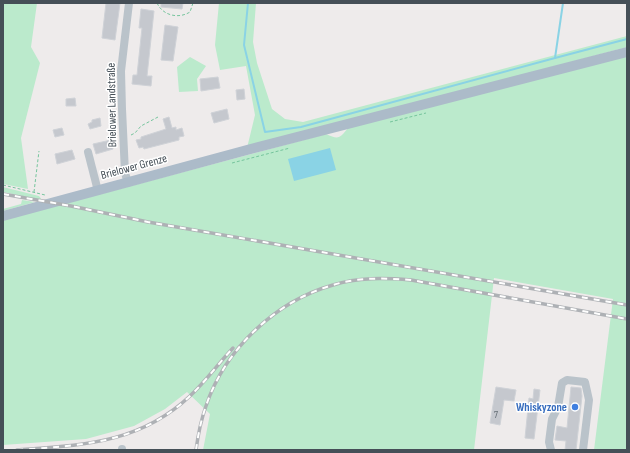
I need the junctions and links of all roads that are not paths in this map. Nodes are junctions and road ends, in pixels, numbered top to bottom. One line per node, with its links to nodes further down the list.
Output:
1 (129, 3): 4 (lane, Brielower Landstraße)
2 (627, 52): 4 (main road, Brielower Grenze)
3 (88, 152): 5 (lane)
4 (128, 183): 5 (main road, Brielower Grenze)
5 (98, 191): 6 (main road, Brielower Grenze)
6 (3, 216)
7 (551, 450): 8 (lane)
8 (583, 450)

